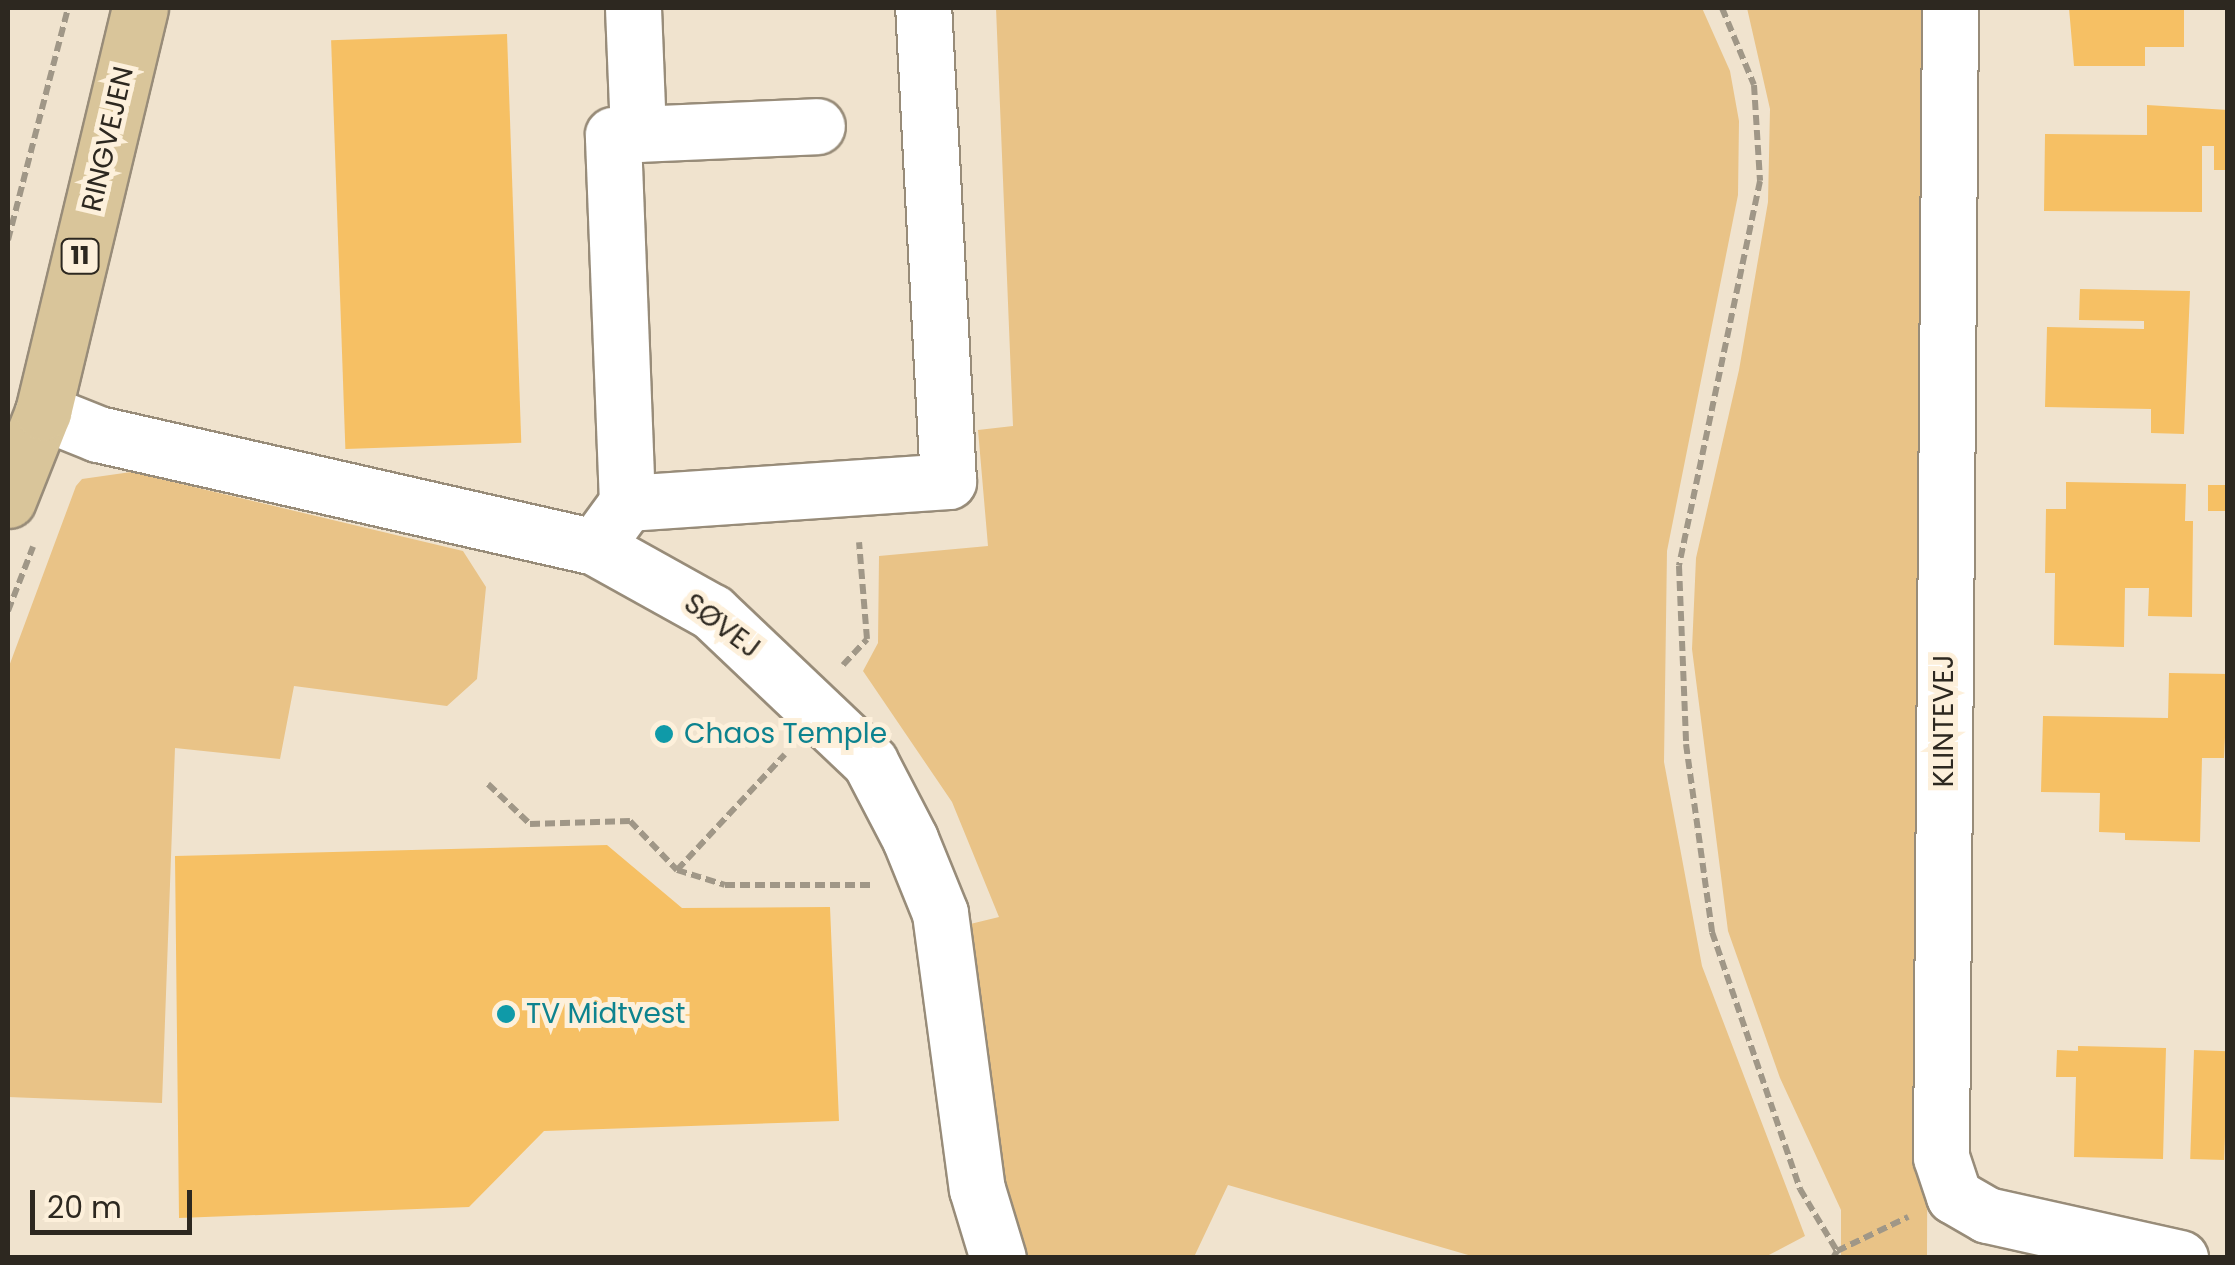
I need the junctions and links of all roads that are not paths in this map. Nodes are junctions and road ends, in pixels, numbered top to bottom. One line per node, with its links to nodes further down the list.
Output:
1 (140, 8): 7 (main road, RINGVEJEN / 11)
2 (633, 8): 6 (street)
3 (923, 8): 9 (street)
4 (1950, 8): 12 (street, KLINTEVEJ)
5 (818, 126): 6 (street)
6 (638, 134): 9 (street)
7 (43, 412): 8 (main road, RINGVEJEN / 11); 10 (street, SØVEJ)
8 (8, 500)
9 (627, 503): 10 (street)
10 (594, 548): 11 (street, SØVEJ)
11 (998, 1258)
12 (2180, 1258)

